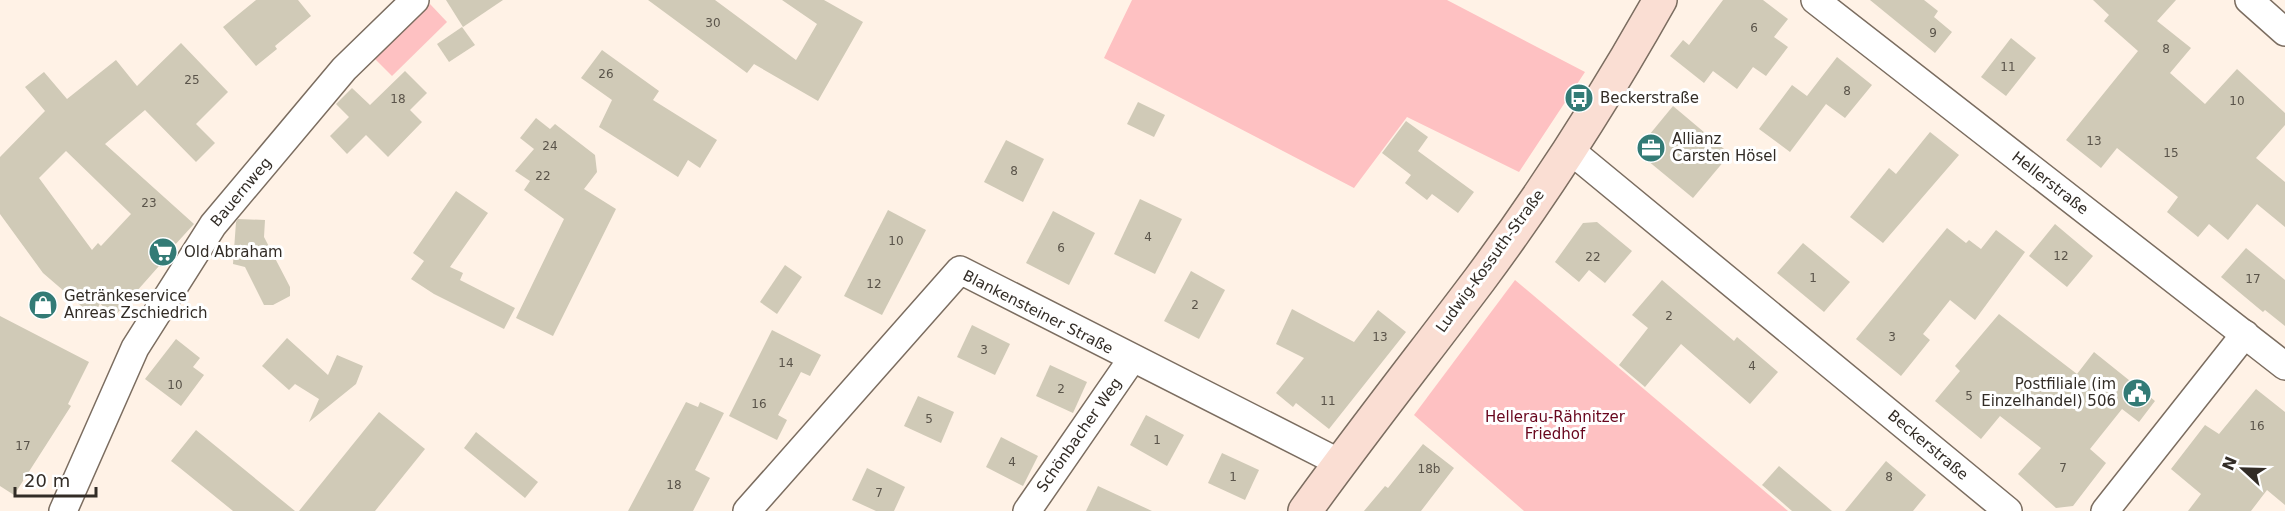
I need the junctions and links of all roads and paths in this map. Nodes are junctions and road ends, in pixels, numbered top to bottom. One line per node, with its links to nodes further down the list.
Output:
1 (415, 0): 11 (street, Bauernweg)
2 (1660, 0): 6 (street, Ludwig-Kossuth-Straße)
3 (1815, 0): 7 (street, Hellerstraße)
4 (2249, 0): 5 (street)
5 (2285, 32)
6 (1570, 150): 10 (street, Ludwig-Kossuth-Straße); 15 (street, Beckerstraße)
7 (2244, 334): 9 (street, Hellerstraße); 16 (street)
8 (1132, 359): 10 (street, Blankensteiner Straße); 12 (street, Blankensteiner Straße); 13 (street, Schönbacher Weg)
9 (2285, 366)
10 (1340, 463): 14 (street, Ludwig-Kossuth-Straße)
11 (63, 511)
12 (747, 511)
13 (1027, 511)
14 (1305, 511)
15 (2008, 511)
16 (2105, 511)

